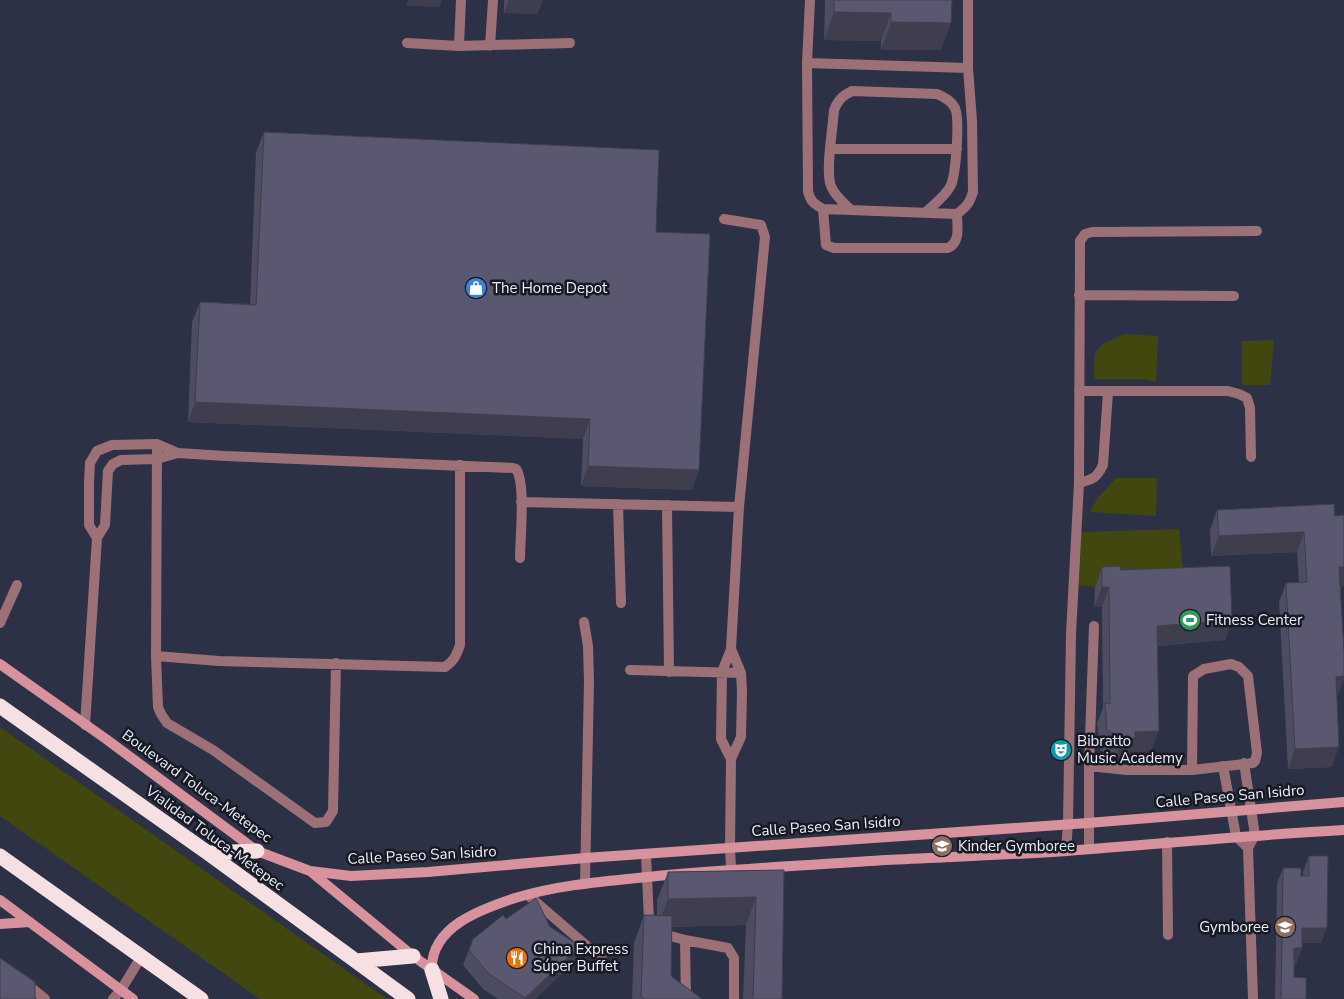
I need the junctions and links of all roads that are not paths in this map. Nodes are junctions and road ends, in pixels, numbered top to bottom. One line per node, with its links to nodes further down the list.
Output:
1 (461, 0): 7 (lane)
2 (492, 0): 8 (lane)
3 (810, 0): 9 (lane)
4 (968, 0): 10 (lane)
5 (407, 43): 7 (lane)
6 (570, 43): 8 (lane)
7 (459, 46): 8 (lane)
8 (490, 46)
9 (807, 63): 10 (lane); 13 (lane)
10 (968, 68): 16 (lane)
11 (831, 149): 12 (lane); 12 (lane); 14 (lane)
12 (956, 149): 15 (lane)
13 (823, 209): 14 (lane); 16 (lane)
14 (851, 210): 15 (lane)
15 (925, 213): 16 (lane)
16 (957, 214)
17 (724, 220): 32 (lane)
18 (1257, 231): 19 (lane)
19 (1079, 295): 20 (lane); 21 (lane)
20 (1234, 296)
21 (1079, 391): 22 (lane); 28 (lane)
22 (1108, 392): 25 (lane); 28 (lane)
23 (157, 444): 24 (lane); 26 (lane); 33 (lane)
24 (178, 452): 26 (lane); 27 (lane)
25 (1251, 457)
26 (157, 459): 33 (lane); 41 (lane)
27 (460, 465): 29 (lane); 42 (lane)
28 (1079, 482): 59 (lane)
29 (521, 502): 30 (lane); 34 (lane)
30 (618, 504): 31 (lane); 36 (lane)
31 (667, 505): 32 (lane); 45 (lane)
32 (739, 507): 40 (lane)
33 (97, 538): 49 (lane)
34 (520, 558)
35 (17, 585): 38 (lane)
36 (621, 603)
37 (584, 622): 72 (lane)
38 (0, 623)
39 (1094, 626): 52 (lane)
40 (731, 649): 46 (lane); 47 (lane)
41 (156, 656): 42 (lane); 42 (lane)
42 (336, 663)
43 (0, 664): 49 (main road, Boulevard Toluca-Metepec)
44 (630, 670): 45 (lane)
45 (669, 672): 46 (lane)
46 (722, 672): 47 (lane); 50 (lane)
47 (741, 673): 50 (lane)
48 (0, 706): 69 (highway, Vialidad Toluca-Metepec)
49 (86, 725): 67 (main road, Boulevard Toluca-Metepec)
50 (731, 759): 64 (lane)
51 (1244, 763): 53 (lane); 54 (lane); 56 (lane)
52 (1089, 766): 54 (lane); 58 (lane)
53 (1222, 766): 54 (lane); 57 (lane)
54 (1192, 770)
55 (1344, 802): 56 (main road, Calle Paseo San Isidro)
56 (1252, 809): 57 (main road, Calle Paseo San Isidro); 61 (lane)
57 (1230, 811): 58 (main road, Calle Paseo San Isidro); 62 (lane)
58 (1088, 822): 59 (main road, Calle Paseo San Isidro); 66 (lane)
59 (1068, 824): 64 (main road, Calle Paseo San Isidro); 68 (lane)
60 (1344, 830): 61 (main road)
61 (1255, 835): 62 (main road); 65 (lane)
62 (1236, 836): 63 (main road); 65 (lane)
63 (1167, 842): 66 (main road); 81 (lane)
64 (730, 847): 70 (main road, Calle Paseo San Isidro); 73 (lane)
65 (1248, 848): 99 (lane)
66 (1089, 849): 68 (main road)
67 (257, 851): 69 (highway); 74 (main road, Boulevard Toluca-Metepec)
68 (1066, 851): 73 (main road)
69 (208, 853): 86 (highway, Vialidad Toluca-Metepec)
70 (646, 855): 72 (main road, Calle Paseo San Isidro); 75 (lane)
71 (0, 856): 84 (highway)
72 (585, 858): 74 (main road, Calle Paseo San Isidro); 76 (lane)
73 (731, 869): 75 (main road)
74 (310, 871): 83 (main road, Boulevard Toluca-Metepec)
75 (647, 877): 76 (main road); 82 (lane)
76 (585, 882): 77 (main road)
77 (528, 895): 85 (lane); 87 (main road)
78 (0, 900): 79 (main road)
79 (30, 922): 80 (main road); 89 (main road)
80 (0, 924)
81 (1168, 935)
82 (685, 940): 97 (lane); 98 (lane)
83 (413, 956): 86 (highway); 87 (main road, Boulevard Toluca-Metepec)
84 (141, 957): 89 (lane); 93 (highway)
85 (602, 959)
86 (356, 961): 94 (highway, Vialidad Toluca-Metepec)
87 (432, 970): 95 (highway); 96 (main road, Boulevard Toluca-Metepec)
88 (15, 974): 90 (lane)
89 (120, 990): 91 (lane); 92 (main road)
90 (45, 999)
91 (113, 999)
92 (133, 999)
93 (200, 999)
94 (408, 999)
95 (441, 999)
96 (474, 999)
97 (686, 999)
98 (734, 999)
99 (1253, 999)

